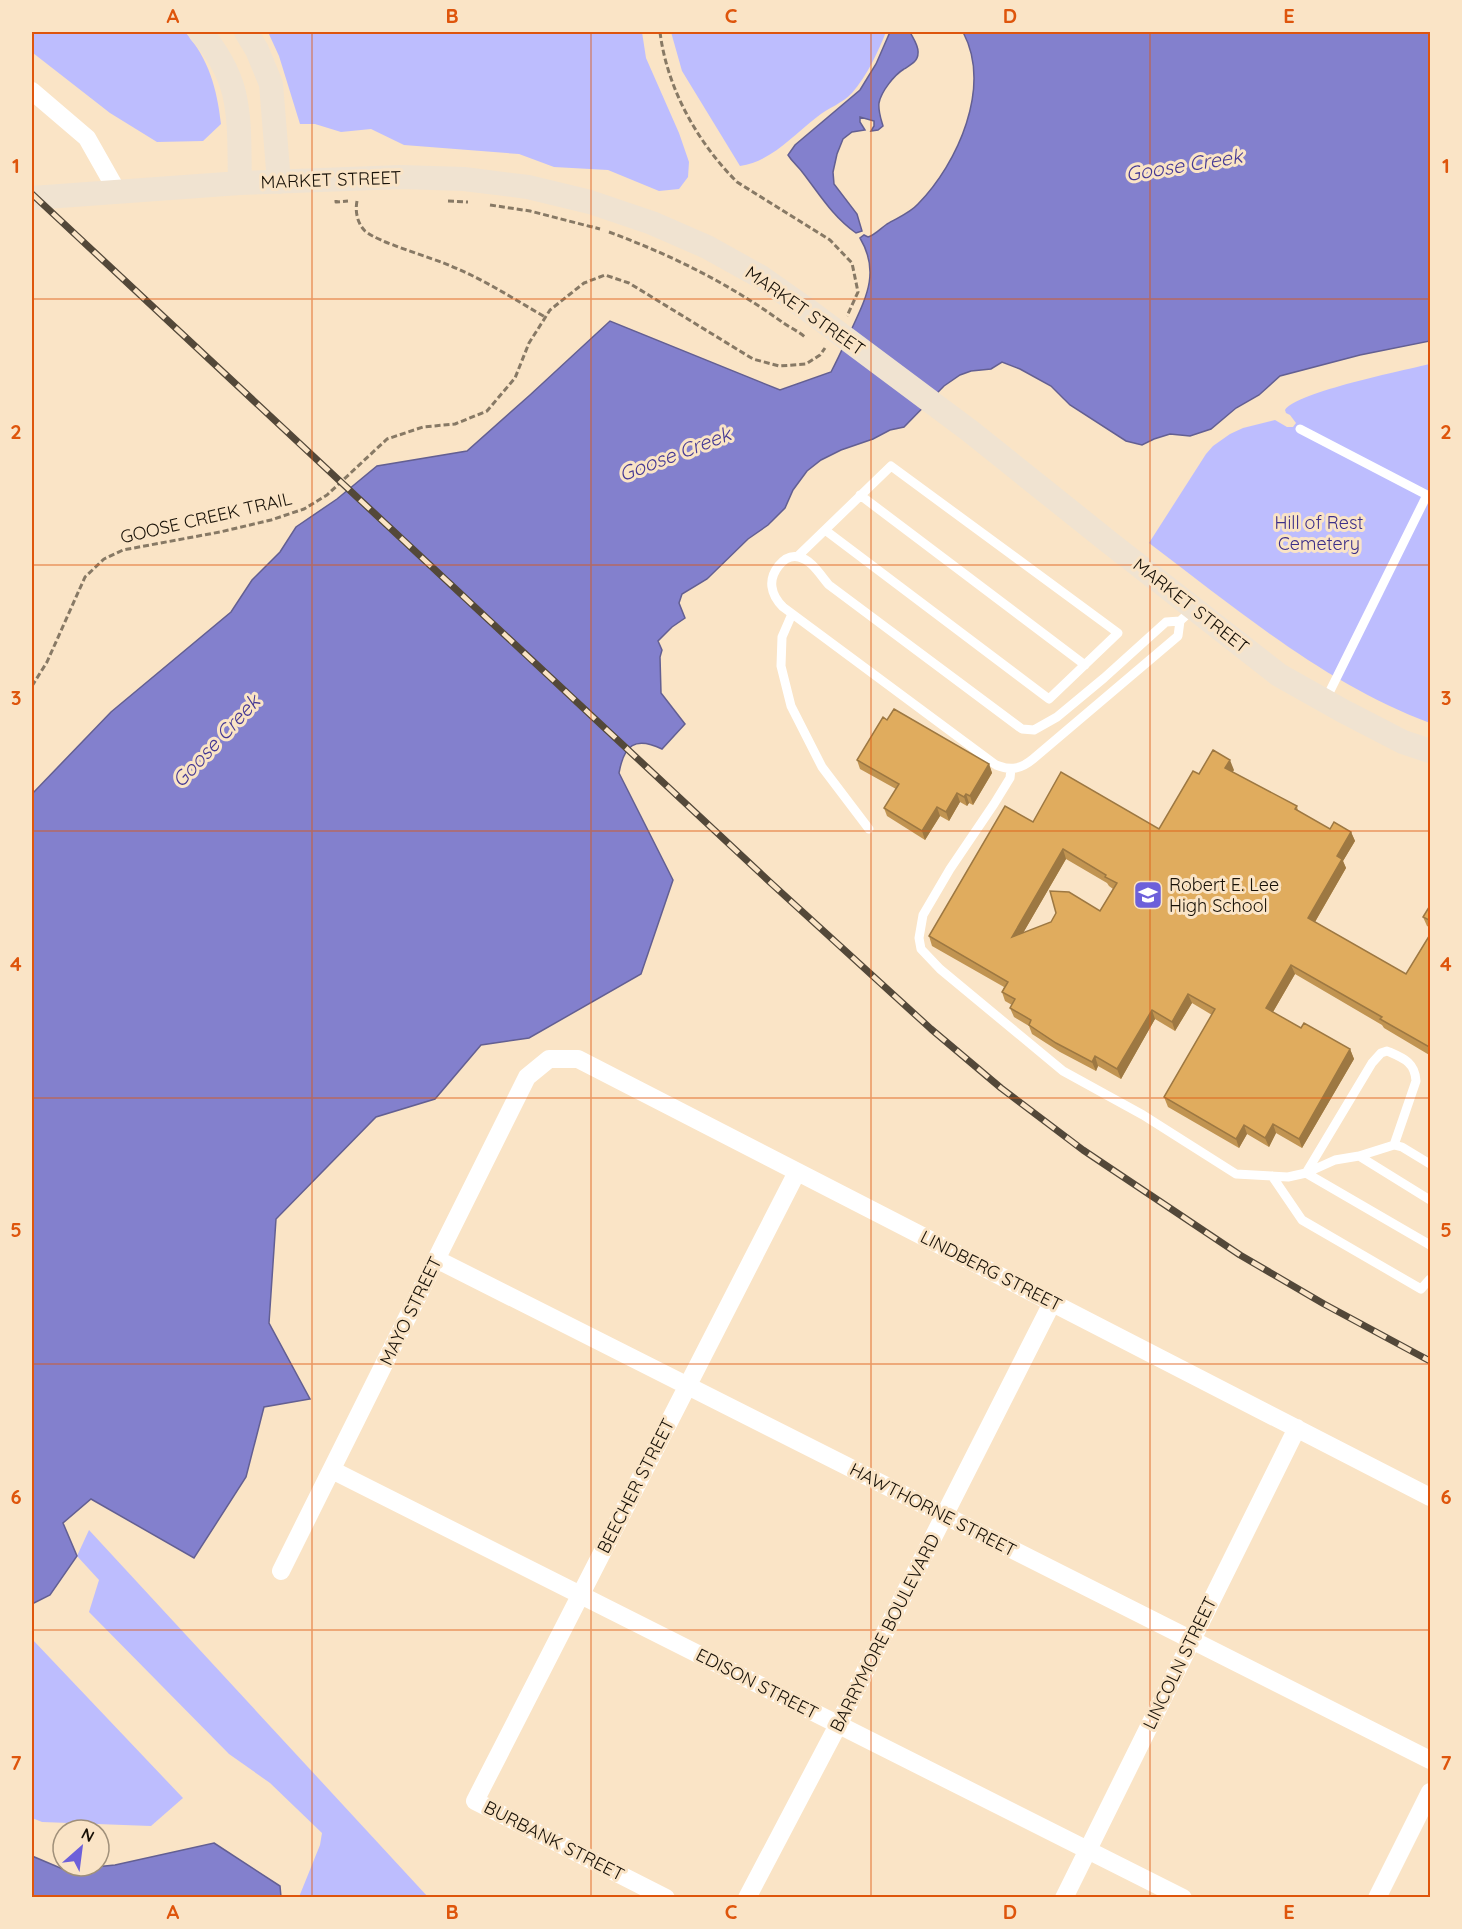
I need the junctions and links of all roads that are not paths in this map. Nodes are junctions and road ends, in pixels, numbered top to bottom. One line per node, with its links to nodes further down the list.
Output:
1 (201, 32): 5 (main road)
2 (246, 32): 4 (main road)
3 (32, 91): 6 (street)
4 (279, 182): 5 (main road, MARKET STREET); 14 (main road, MARKET STREET)
5 (240, 183): 6 (main road, MARKET STREET)
6 (117, 191): 7 (main road, MARKET STREET)
7 (32, 198)
8 (1300, 429): 9 (lane)
9 (1430, 493): 17 (lane)
10 (860, 495): 11 (lane); 15 (lane); 15 (lane)
11 (825, 530): 12 (lane); 16 (lane)
12 (798, 556): 13 (lane); 18 (lane)
13 (792, 614): 20 (lane); 21 (lane)
14 (1187, 615): 17 (main road, MARKET STREET); 18 (lane); 20 (lane)
15 (1085, 664): 16 (lane)
16 (1049, 699): 18 (lane)
17 (1325, 701): 19 (main road, MARKET STREET)
18 (1057, 717)
19 (1431, 751)
20 (1011, 769): 28 (lane)
21 (869, 829)
22 (549, 1059): 26 (street, LINDBERG STREET); 31 (street, MAYO STREET)
23 (1394, 1145): 24 (lane); 25 (lane); 27 (lane)
24 (1359, 1156): 27 (lane); 29 (lane)
25 (1431, 1164)
26 (797, 1172): 33 (street, LINDBERG STREET); 34 (street, BEECHER STREET)
27 (1306, 1173): 28 (lane); 30 (lane)
28 (1272, 1176): 32 (lane)
29 (1431, 1200)
30 (1431, 1245)
31 (436, 1259): 34 (street, HAWTHORNE STREET); 36 (street, MAYO STREET)
32 (1431, 1279)
33 (1052, 1303): 35 (street, LINDBERG STREET); 38 (street, BARRYMORE BOULEVARD)
34 (687, 1386): 38 (street, HAWTHORNE STREET); 40 (street, BEECHER STREET)
35 (1297, 1428): 37 (street, LINDBERG STREET); 41 (street, LINCOLN STREET)
36 (332, 1470): 39 (street, MAYO STREET); 40 (street, EDISON STREET)
37 (1431, 1497)
38 (944, 1515): 41 (street, HAWTHORNE STREET); 42 (street, BARRYMORE BOULEVARD)
39 (281, 1571)
40 (580, 1595): 42 (street, EDISON STREET); 45 (street, BEECHER STREET)
41 (1192, 1640): 43 (street, HAWTHORNE STREET); 46 (street, LINCOLN STREET)
42 (838, 1725): 46 (street, EDISON STREET); 48 (street, BARRYMORE BOULEVARD)
43 (1431, 1760)
44 (1431, 1792): 51 (street)
45 (475, 1801): 47 (street, BURBANK STREET)
46 (1088, 1850): 49 (street, LINCOLN STREET); 50 (street, EDISON STREET)
47 (666, 1898)
48 (747, 1898)
49 (1064, 1898)
50 (1183, 1898)
51 (1377, 1898)

